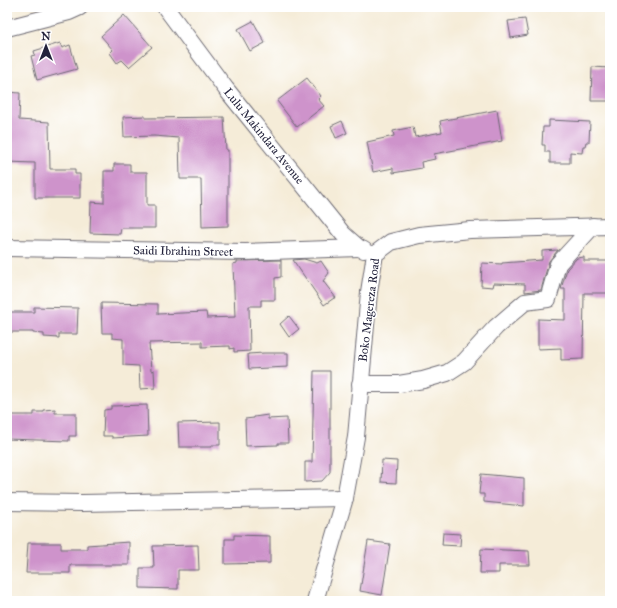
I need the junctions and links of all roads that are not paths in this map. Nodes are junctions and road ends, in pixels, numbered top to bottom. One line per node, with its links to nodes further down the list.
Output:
1 (80, 7): 3 (street)
2 (165, 7): 7 (street, Lulu Makindara Avenue)
3 (7, 28)
4 (593, 226): 5 (street, Boko Magereza Road); 8 (street, Boko Magereza Road); 9 (street)
5 (610, 226)
6 (7, 248): 7 (street, Saidi Ibrahim Street)
7 (359, 248): 8 (street, Lulu Makindara Avenue)
8 (375, 254): 9 (street, Boko Magereza Road)
9 (360, 384): 10 (street, Boko Magereza Road)
10 (345, 498): 11 (street); 12 (street, Boko Magereza Road)
11 (7, 502)
12 (315, 601)

